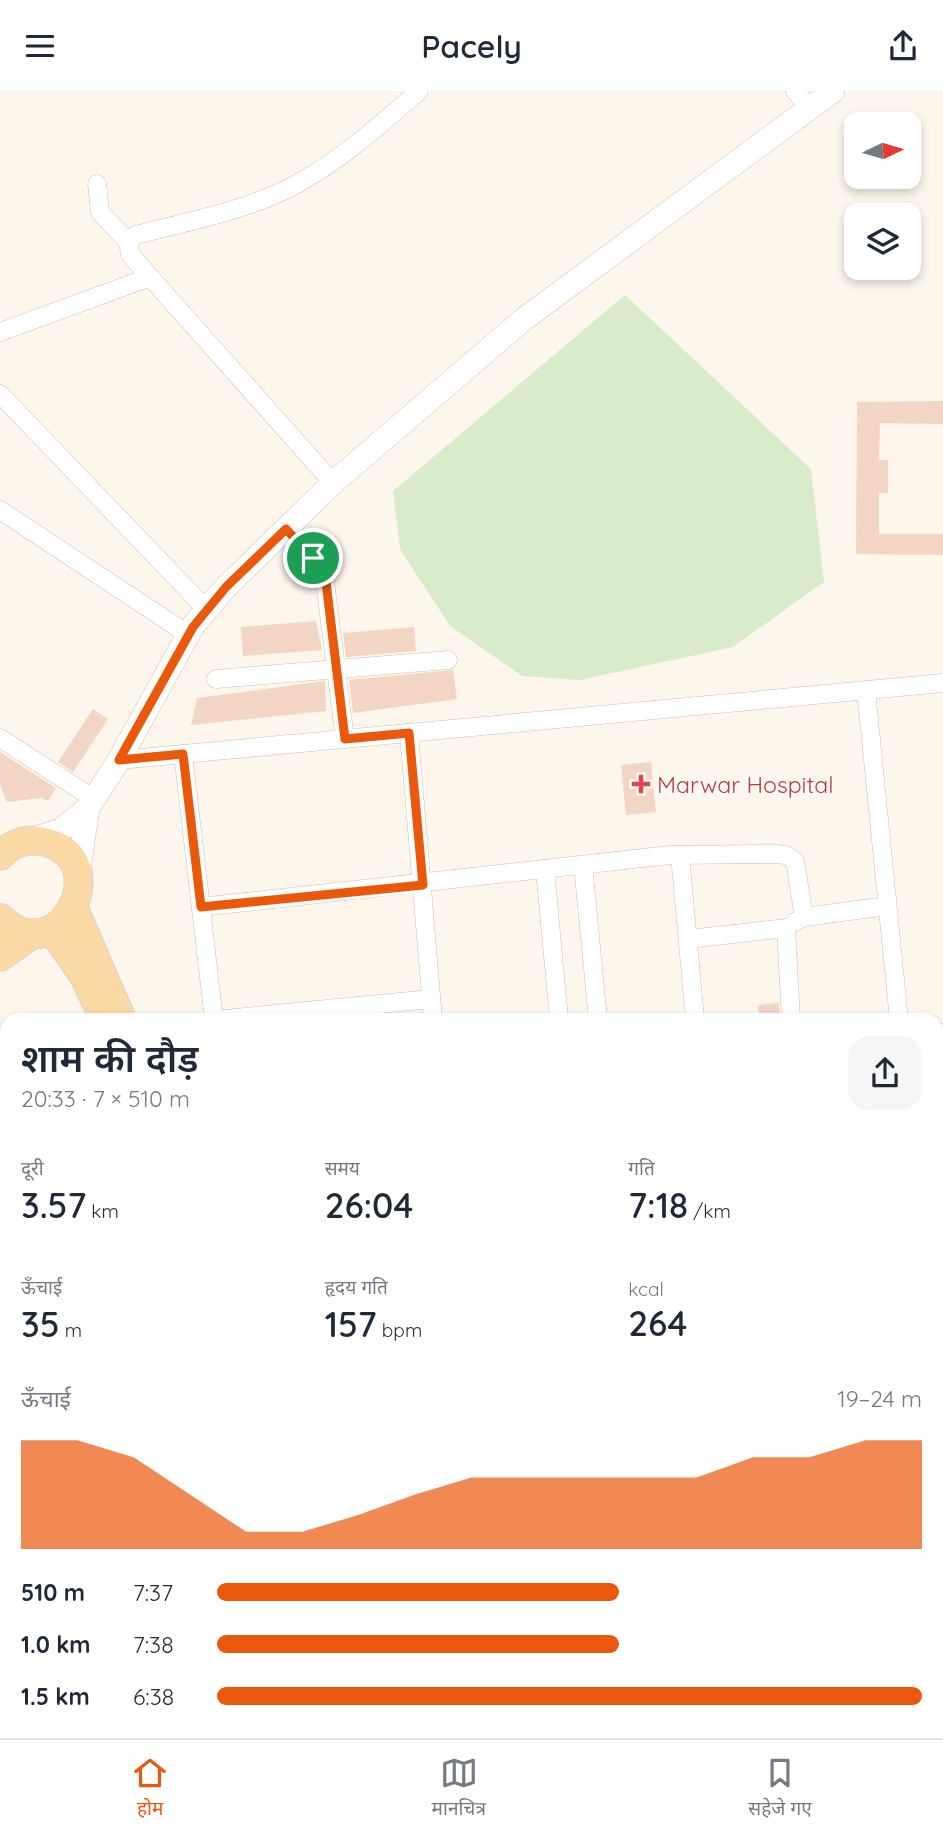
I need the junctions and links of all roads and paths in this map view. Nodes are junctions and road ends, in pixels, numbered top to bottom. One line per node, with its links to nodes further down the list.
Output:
1 (419, 91): 5 (street)
2 (833, 91): 3 (street)
3 (803, 99): 9 (street)
4 (97, 184): 5 (street)
5 (128, 242): 6 (street)
6 (150, 277): 7 (street); 9 (street)
7 (0, 332)
8 (0, 394): 12 (street)
9 (333, 484): 11 (street)
10 (0, 510): 13 (street)
11 (286, 529): 12 (street); 15 (street)
12 (207, 610): 13 (street)
13 (189, 635): 23 (street)
14 (449, 660): 15 (street)
15 (338, 669): 16 (street); 21 (street)
16 (216, 679)
17 (943, 683): 18 (street)
18 (866, 690): 19 (street); 31 (street)
19 (409, 733): 21 (street); 30 (street)
20 (0, 738): 24 (street)
21 (345, 739): 22 (street)
22 (183, 754): 23 (street); 32 (street)
23 (119, 760): 24 (street)
24 (91, 804): 25 (street); 29 (street)
25 (13, 845): 29 (main road)
26 (680, 855): 27 (street); 34 (street); 38 (street)
27 (583, 865): 28 (street); 47 (street)
28 (545, 869): 30 (street); 46 (street)
29 (78, 875): 33 (main road)
30 (423, 885): 32 (street); 40 (street)
31 (887, 906): 34 (street); 50 (street)
32 (201, 907): 43 (street)
33 (74, 909): 37 (main road); 42 (main road)
34 (804, 917): 36 (street)
35 (0, 918): 37 (main road)
36 (786, 928): 38 (street); 49 (street)
37 (43, 931): 39 (main road); 41 (main road)
38 (690, 939): 48 (street)
39 (0, 957)
40 (432, 999): 44 (street); 45 (street)
41 (100, 1013)
42 (119, 1013)
43 (213, 1013)
44 (287, 1013)
45 (433, 1013)
46 (558, 1013)
47 (597, 1013)
48 (695, 1013)
49 (791, 1013)
50 (898, 1013)

